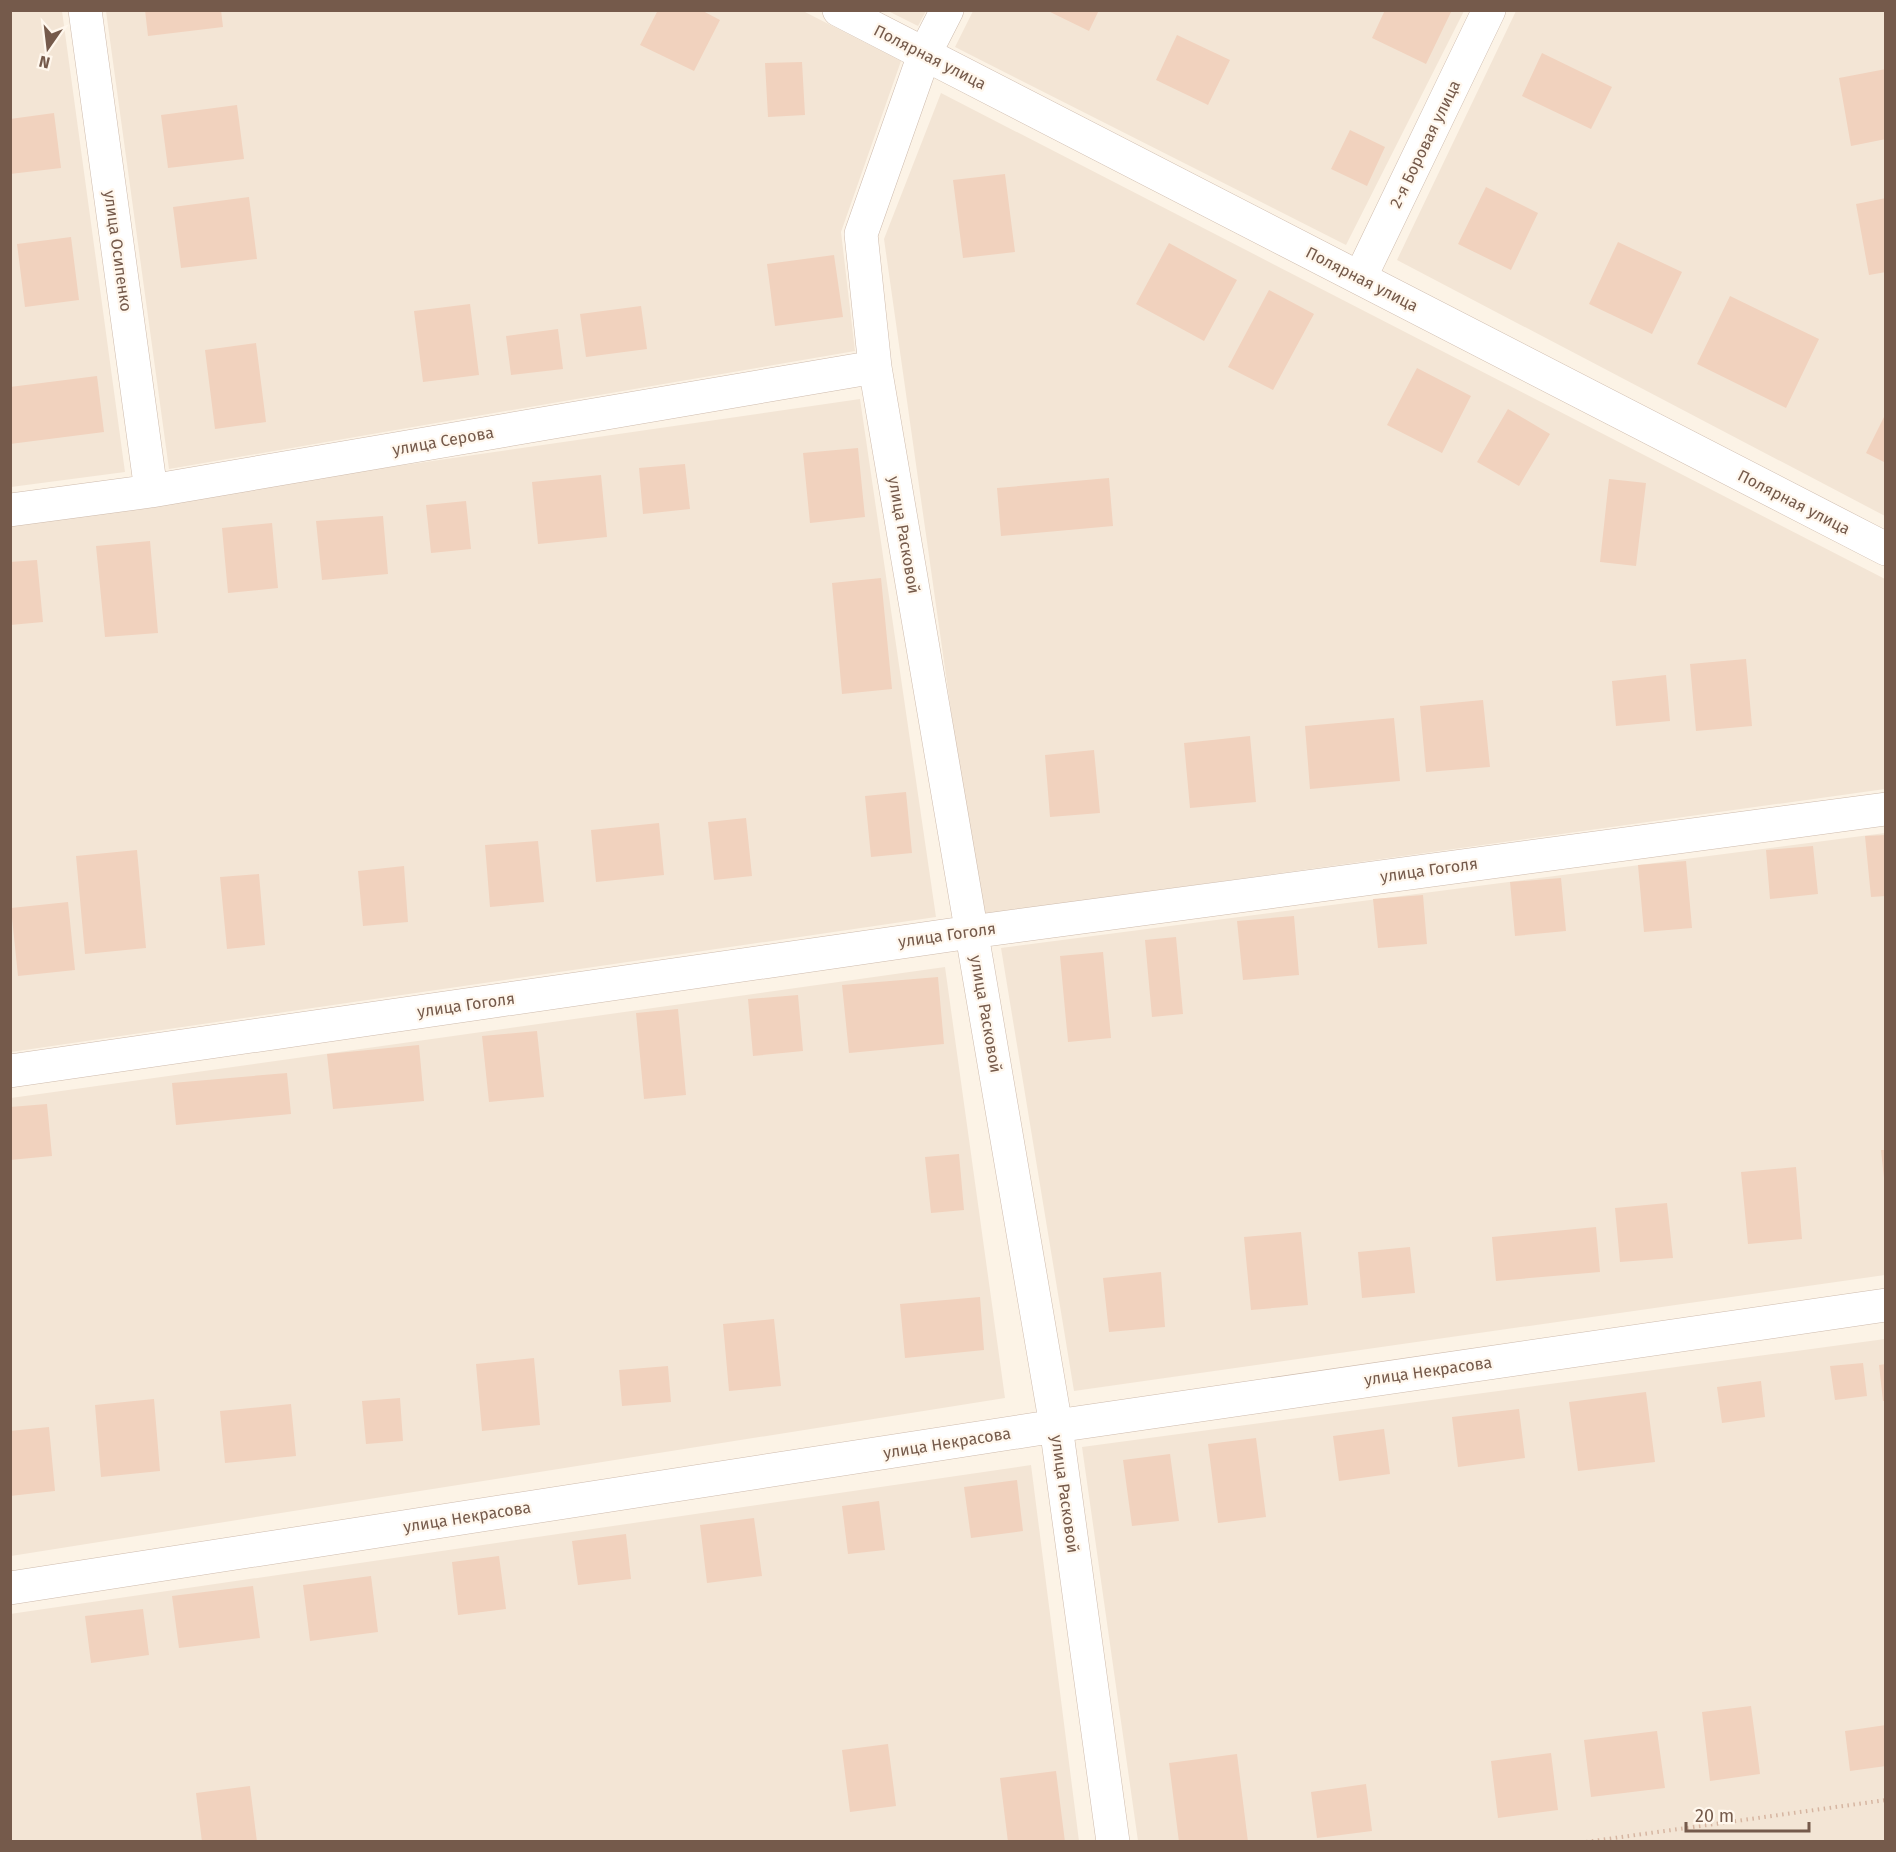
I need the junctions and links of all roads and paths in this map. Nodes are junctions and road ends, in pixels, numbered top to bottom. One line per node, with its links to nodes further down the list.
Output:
1 (85, 10): 8 (street, улица Осипенко)
2 (839, 10): 5 (street, Полярная улица)
3 (947, 10): 5 (street, улица Расковой)
4 (1489, 10): 6 (street, 2-я Боровая улица)
5 (924, 55): 6 (street, Полярная улица); 7 (street, улица Расковой)
6 (1360, 278): 10 (street, Полярная улица)
7 (875, 367): 8 (street, улица Серова); 12 (street, улица Расковой)
8 (151, 491): 9 (street, улица Серова)
9 (10, 510)
10 (1886, 549)
11 (1886, 809): 12 (street, улица Гоголя)
12 (971, 932): 13 (street, улица Гоголя); 15 (street, улица Расковой)
13 (10, 1071)
14 (1886, 1305): 15 (street, улица Некрасова)
15 (1056, 1426): 16 (street, улица Некрасова); 18 (street, улица Расковой)
16 (10, 1588)
17 (1886, 1800): 19 (path)
18 (1113, 1842)
19 (1586, 1842)

